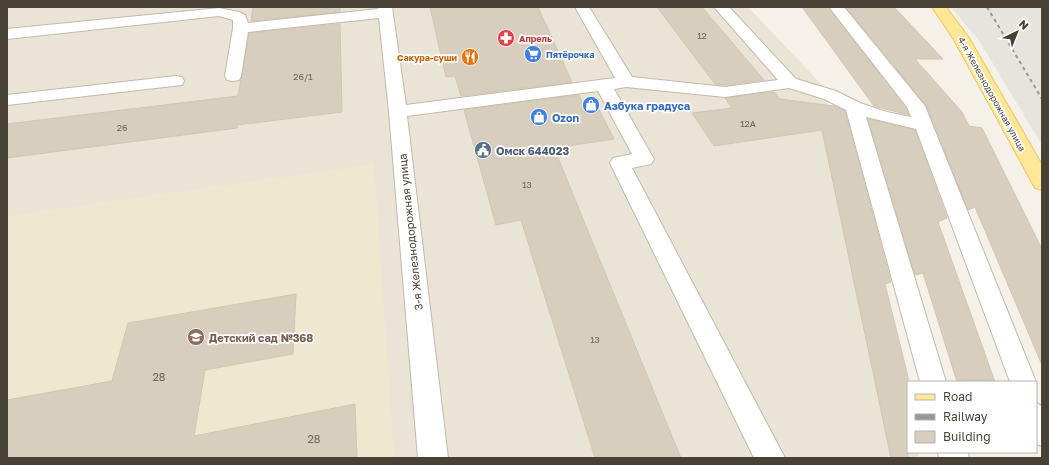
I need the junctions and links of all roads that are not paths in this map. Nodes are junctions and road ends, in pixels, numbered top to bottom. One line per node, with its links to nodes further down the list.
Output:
1 (582, 7): 11 (street)
2 (721, 7): 12 (street)
3 (836, 7): 17 (street)
4 (939, 7): 18 (main road, 4-я Железнодорожная улица)
5 (385, 10): 6 (street); 16 (street, 3-я Железнодорожная улица)
6 (340, 12): 7 (street)
7 (241, 28): 8 (street); 9 (street)
8 (7, 34)
9 (233, 76)
10 (176, 81): 14 (street)
11 (626, 82): 12 (street); 13 (street)
12 (790, 83): 15 (street)
13 (603, 85): 16 (street); 24 (street)
14 (7, 100)
15 (854, 107): 17 (street); 19 (street)
16 (398, 112): 23 (street, 3-я Железнодорожная улица)
17 (924, 125): 20 (street)
18 (1042, 183)
19 (932, 381)
20 (1023, 381)
21 (1037, 420): 22 (street)
22 (1042, 432)
23 (433, 458)
24 (770, 458)

